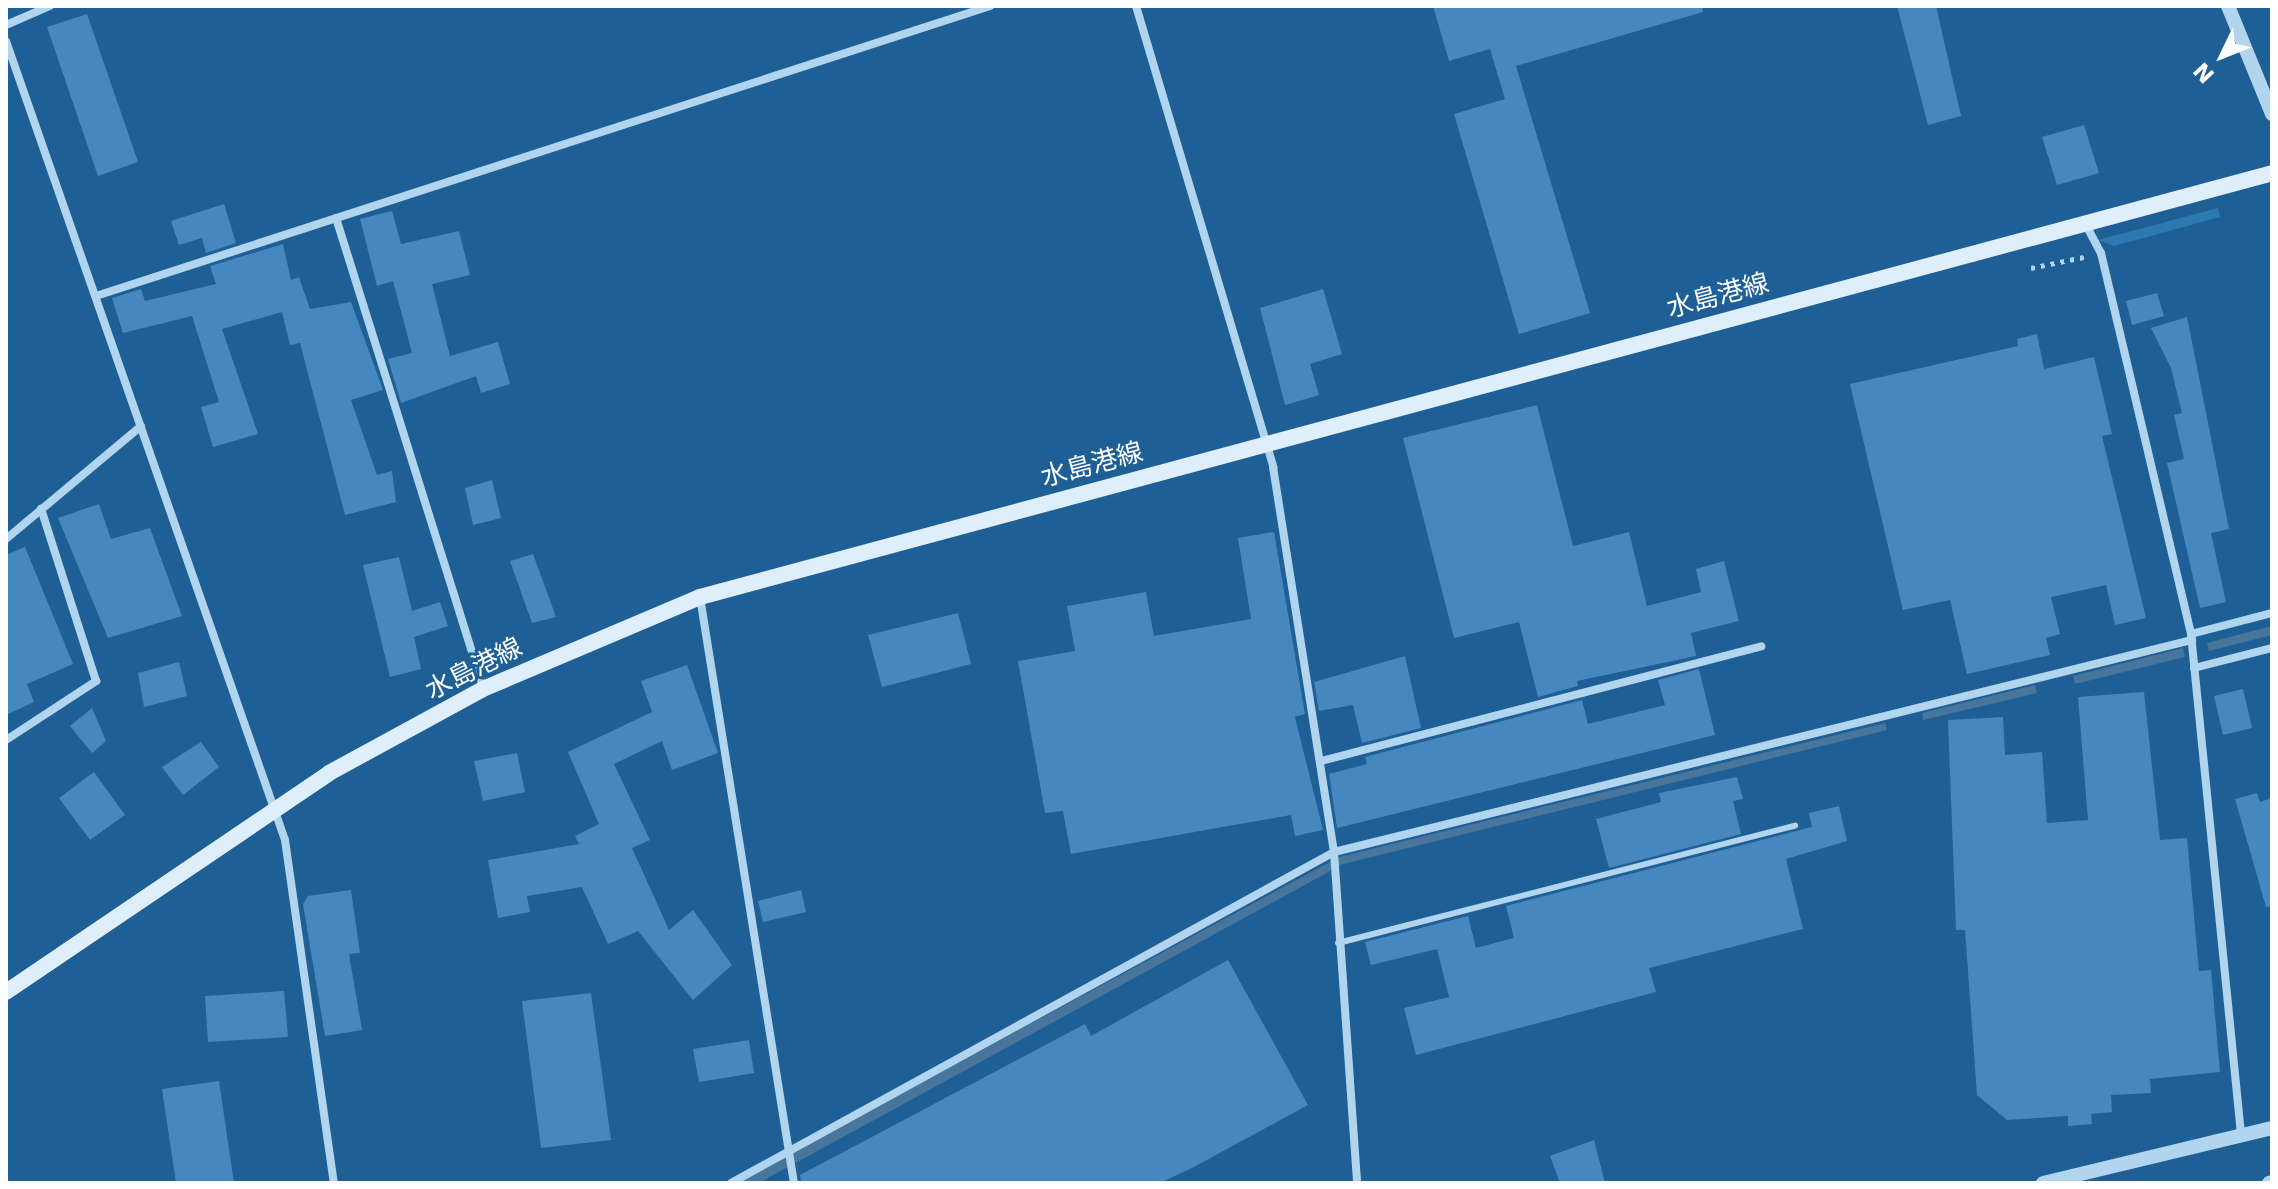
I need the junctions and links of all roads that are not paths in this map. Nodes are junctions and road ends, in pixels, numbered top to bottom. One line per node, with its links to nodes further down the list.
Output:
1 (50, 6): 5 (street)
2 (990, 6): 9 (street)
3 (1136, 6): 13 (street)
4 (2228, 6): 7 (street)
5 (6, 25)
6 (6, 41): 11 (street)
7 (2272, 114)
8 (2272, 173): 10 (main road, 水島港線)
9 (336, 218): 11 (street); 22 (street)
10 (2086, 225): 13 (main road, 水島港線); 18 (street)
11 (96, 296): 12 (street)
12 (141, 426): 14 (street); 25 (street)
13 (1268, 442): 16 (main road, 水島港線); 24 (street)
14 (41, 509): 15 (street); 23 (street)
15 (6, 539)
16 (700, 597): 22 (main road, 水島港線); 32 (street)
17 (2272, 613): 18 (street)
18 (2192, 637): 21 (street); 27 (street)
19 (1761, 646): 24 (street)
20 (2272, 648): 21 (street)
21 (2194, 668): 31 (street)
22 (483, 689): 25 (main road, 水島港線)
23 (6, 740)
24 (1321, 761): 27 (street)
25 (273, 809): 29 (main road, 水島港線); 33 (street)
26 (1795, 826): 28 (lane)
27 (1334, 855): 28 (street); 32 (street)
28 (1338, 943): 36 (street)
29 (6, 992)
30 (2272, 1128): 31 (street)
31 (2241, 1134): 37 (street)
32 (789, 1151): 34 (street); 35 (street)
33 (334, 1183)
34 (731, 1183)
35 (794, 1183)
36 (1357, 1183)
37 (2043, 1183)

